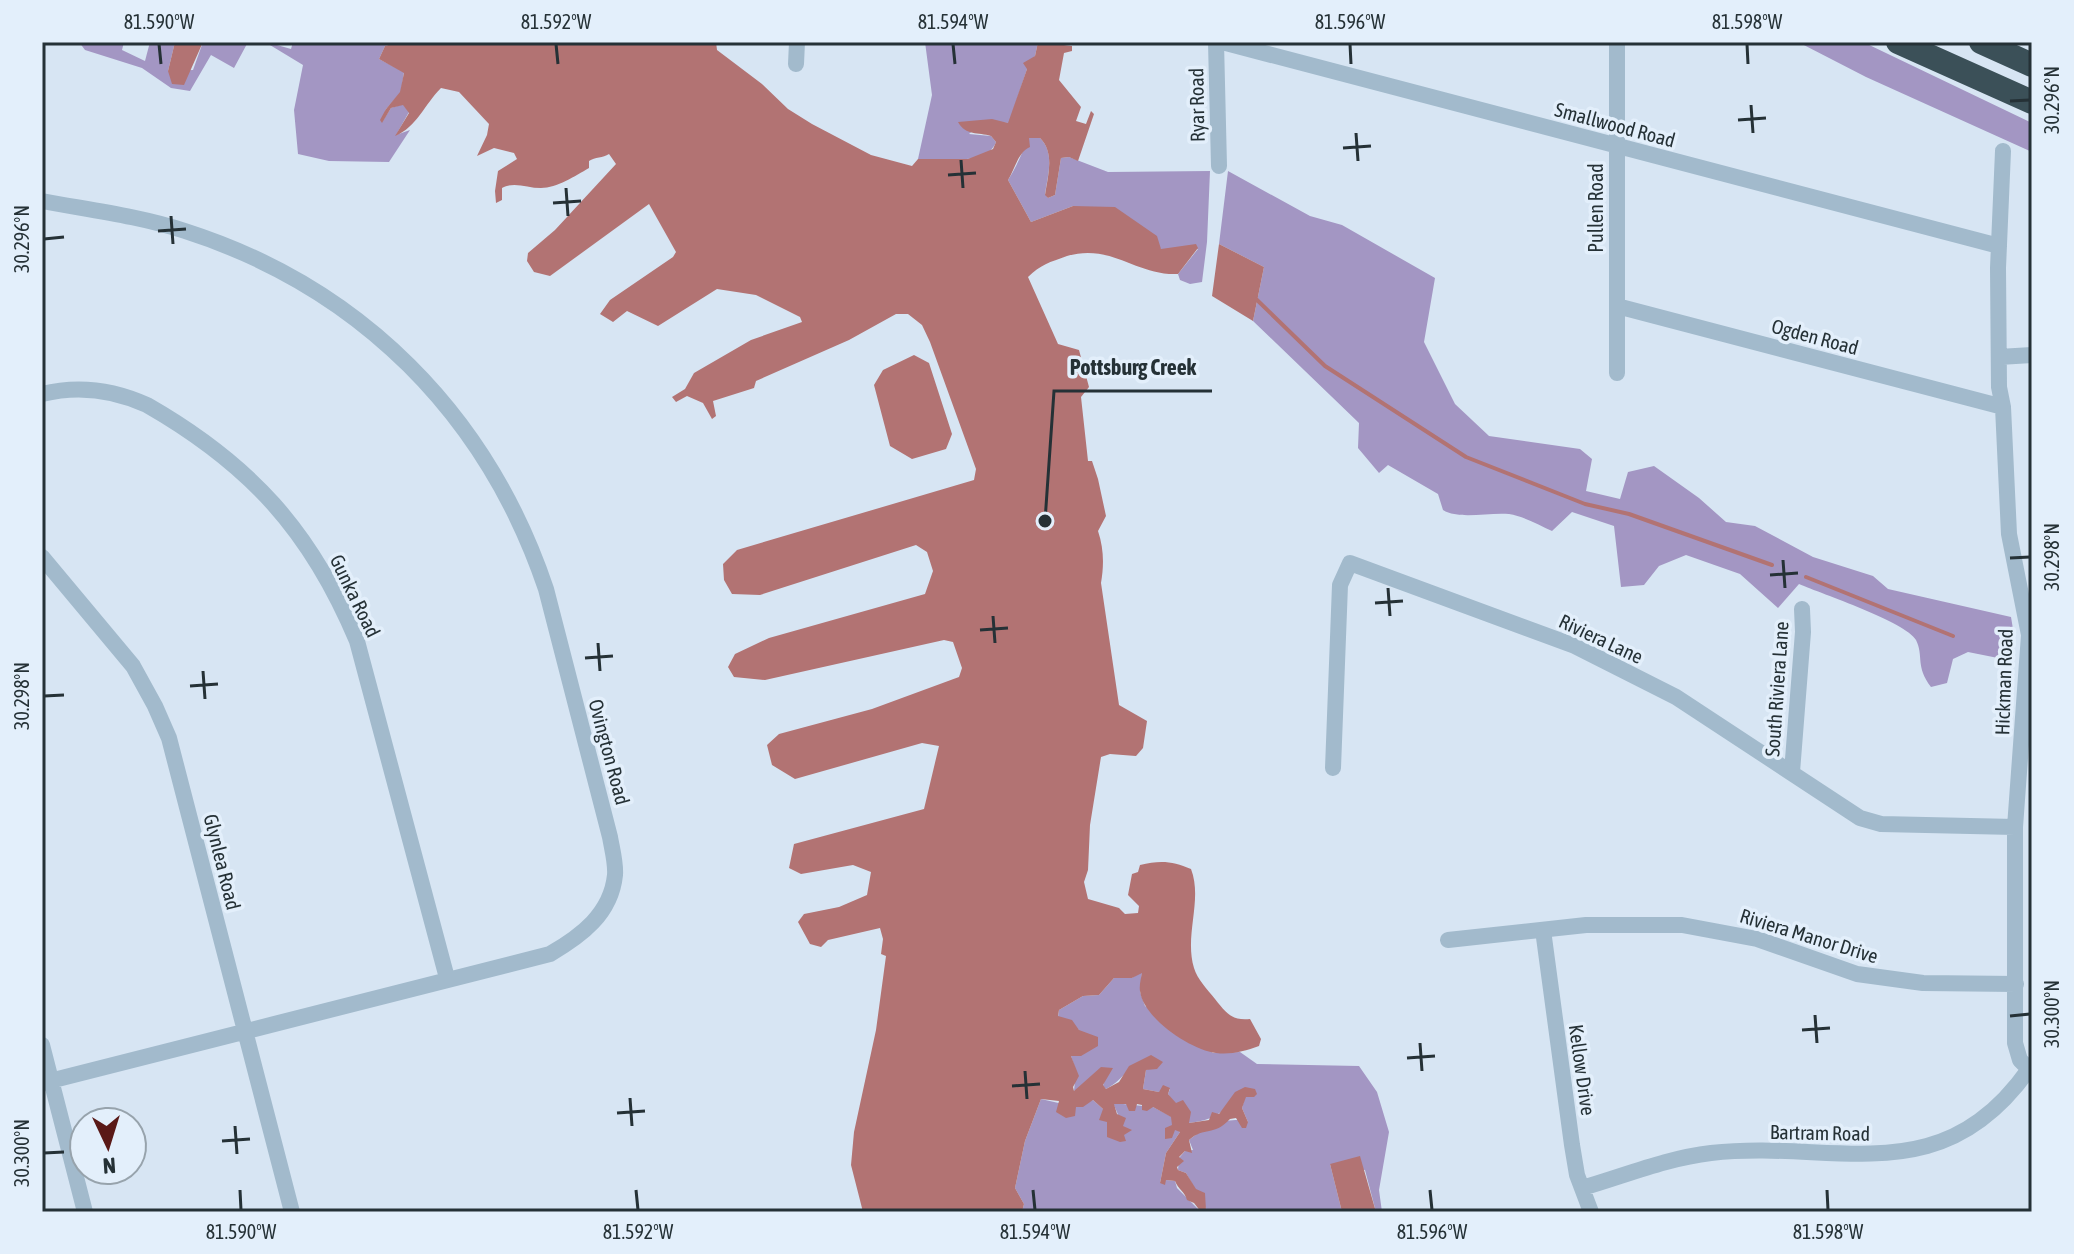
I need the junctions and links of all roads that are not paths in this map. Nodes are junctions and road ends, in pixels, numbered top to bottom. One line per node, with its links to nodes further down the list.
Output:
1 (797, 42): 6 (street)
2 (1219, 42): 11 (street, Smallwood Road); 13 (street, Ryar Road)
3 (1617, 42): 11 (street, Pullen Road)
4 (1898, 42): 8 (highway)
5 (1981, 42): 7 (highway)
6 (796, 64)
7 (2032, 65)
8 (1980, 79): 9 (highway); 10 (highway)
9 (2032, 102)
10 (2032, 109)
11 (1616, 146): 15 (street, Smallwood Road); 16 (street, Pullen Road)
12 (2003, 151): 15 (street, Hickman Road)
13 (1219, 166)
14 (42, 201): 29 (street, Ovington Road)
15 (1999, 246): 18 (street, Hickman Road)
16 (1617, 306): 19 (street, Pullen Road); 21 (street, Ogden Road)
17 (2032, 355): 18 (street)
18 (1999, 357): 21 (street, Hickman Road)
19 (1617, 373)
20 (42, 394): 29 (street, Gunka Road)
21 (2003, 407): 26 (street, Hickman Road)
22 (42, 557): 31 (street, Glynlea Road)
23 (1802, 609): 25 (street, South Riviera Lane)
24 (1333, 768): 25 (street, Riviera Lane)
25 (1792, 772): 26 (street, Riviera Lane)
26 (2015, 827): 30 (street, Hickman Road)
27 (1543, 930): 28 (street, Riviera Manor Drive); 30 (street, Riviera Manor Drive); 35 (street, Kellow Drive)
28 (1448, 940)
29 (447, 978): 31 (street, Ovington Road)
30 (2016, 984): 33 (street, Hickman Road)
31 (245, 1031): 34 (street, Ovington Road); 37 (street, Glynlea Road)
32 (42, 1045): 34 (street)
33 (2030, 1069): 35 (street, Bartram Road)
34 (47, 1082): 36 (street)
35 (1582, 1188): 38 (street, Kellow Drive)
36 (85, 1212)
37 (292, 1212)
38 (1591, 1212)

